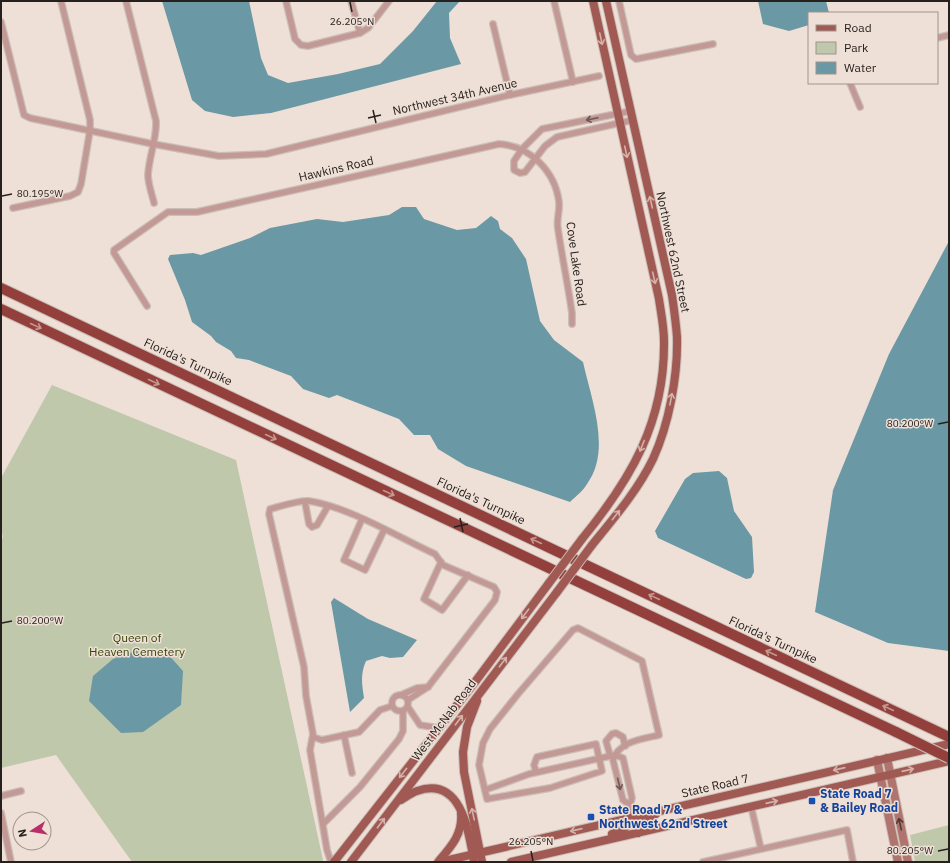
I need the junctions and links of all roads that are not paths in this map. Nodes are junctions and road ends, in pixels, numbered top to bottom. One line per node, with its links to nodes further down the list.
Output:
1 (61, 1): 25 (street)
2 (126, 1): 26 (street)
3 (286, 1): 12 (street)
4 (351, 1): 12 (street)
5 (389, 1): 12 (street)
6 (554, 1): 17 (street)
7 (593, 1): 22 (main road, Northwest 62nd Street, one-way to 22)
8 (606, 1): 21 (main road, Northwest 62nd Street)
9 (619, 1): 15 (street)
10 (1, 22): 25 (street, Northwest 34th Avenue)
11 (494, 24): 19 (street)
12 (360, 34)
13 (949, 35): 14 (street)
14 (938, 38)
15 (712, 44)
16 (599, 76): 17 (street, Northwest 34th Avenue)
17 (573, 82): 19 (street, Northwest 34th Avenue)
18 (850, 84): 20 (street)
19 (510, 95): 26 (street, Northwest 34th Avenue)
20 (860, 107)
21 (631, 110): 22 (street); 23 (main road, Northwest 62nd Street)
22 (618, 114): 24 (main road, Northwest 62nd Street); 27 (street, one-way to 27)
23 (632, 120): 24 (street); 42 (main road, Northwest 62nd Street, one-way to 23, bridge)
24 (620, 123): 28 (street); 41 (main road, Northwest 62nd Street, one-way to 41, bridge)
25 (90, 130): 26 (street, Northwest 34th Avenue); 30 (street)
26 (153, 144): 29 (street)
27 (522, 149): 28 (street, Cove Lake Road); 28 (street); 32 (street, Hawkins Road)
28 (535, 157): 34 (street, Cove Lake Road)
29 (154, 203)
30 (13, 208)
31 (1, 288): 51 (highway, Florida's Turnpike, one-way to 31)
32 (147, 306)
33 (1, 309): 58 (highway, one-way to 58, bridge)
34 (572, 324)
35 (305, 502): 36 (street, West McNab Road); 36 (street); 50 (street, West McNab Road)
36 (328, 506): 37 (street, West McNab Road)
37 (362, 519): 38 (street, West McNab Road); 38 (street)
38 (384, 530): 39 (street, West McNab Road)
39 (441, 562): 40 (street, West McNab Road); 40 (street)
40 (468, 575): 43 (street, West McNab Road)
41 (548, 584): 48 (main road, West McNab Road, one-way to 48)
42 (557, 592): 44 (main road, West McNab Road, one-way to 42)
43 (428, 687): 45 (street); 47 (street, West McNab Road)
44 (480, 693): 68 (main road, West McNab Road, one-way to 44); 79 (main road, one-way to 44)
45 (400, 695): 46 (street); 47 (street, West McNab Road)
46 (392, 706): 47 (street); 49 (street)
47 (406, 706): 48 (street, West McNab Road); 75 (street, West McNab Road)
48 (438, 728): 82 (main road, West McNab Road, one-way to 82)
49 (344, 735): 50 (street); 62 (street)
50 (313, 737): 75 (street, West McNab Road)
51 (949, 737)
52 (949, 744): 56 (main road, State Road 7)
53 (626, 746): 54 (street); 54 (street); 65 (street)
54 (612, 755): 55 (street); 59 (street); 60 (street)
55 (599, 758): 61 (street); 61 (street); 65 (street)
56 (887, 758): 57 (main road, State Road 7); 63 (street)
57 (877, 760): 64 (street); 72 (main road, State Road 7, one-way to 72)
58 (949, 760): 63 (main road, one-way to 58)
59 (625, 767): 60 (street); 69 (street)
60 (615, 770): 69 (street, one-way to 69)
61 (536, 772): 65 (street)
62 (352, 773)
63 (890, 775): 64 (main road); 90 (street, one-way to 63)
64 (881, 777): 70 (main road, one-way to 64); 89 (street)
65 (485, 790)
66 (21, 791): 67 (street)
67 (1, 796)
68 (396, 802): 71 (main road); 83 (main road, West McNab Road, one-way to 68)
69 (630, 805): 74 (street)
70 (751, 806): 76 (main road); 78 (street)
71 (460, 808): 79 (main road); 84 (main road)
72 (665, 809): 74 (main road, State Road 7); 76 (main road)
73 (1, 813): 81 (street)
74 (633, 817): 77 (main road); 79 (main road, State Road 7, one-way to 79)
75 (324, 824): 82 (street, West McNab Road)
76 (638, 833): 77 (main road)
77 (589, 843): 86 (main road)
78 (761, 849): 80 (street); 88 (street)
79 (476, 856): 84 (main road, State Road 7); 85 (main road)
80 (727, 859): 87 (street)
81 (11, 862)
82 (333, 862)
83 (351, 862)
84 (439, 862)
85 (482, 862)
86 (511, 862)
87 (703, 862)
88 (853, 862)
89 (898, 862)
90 (908, 862)

